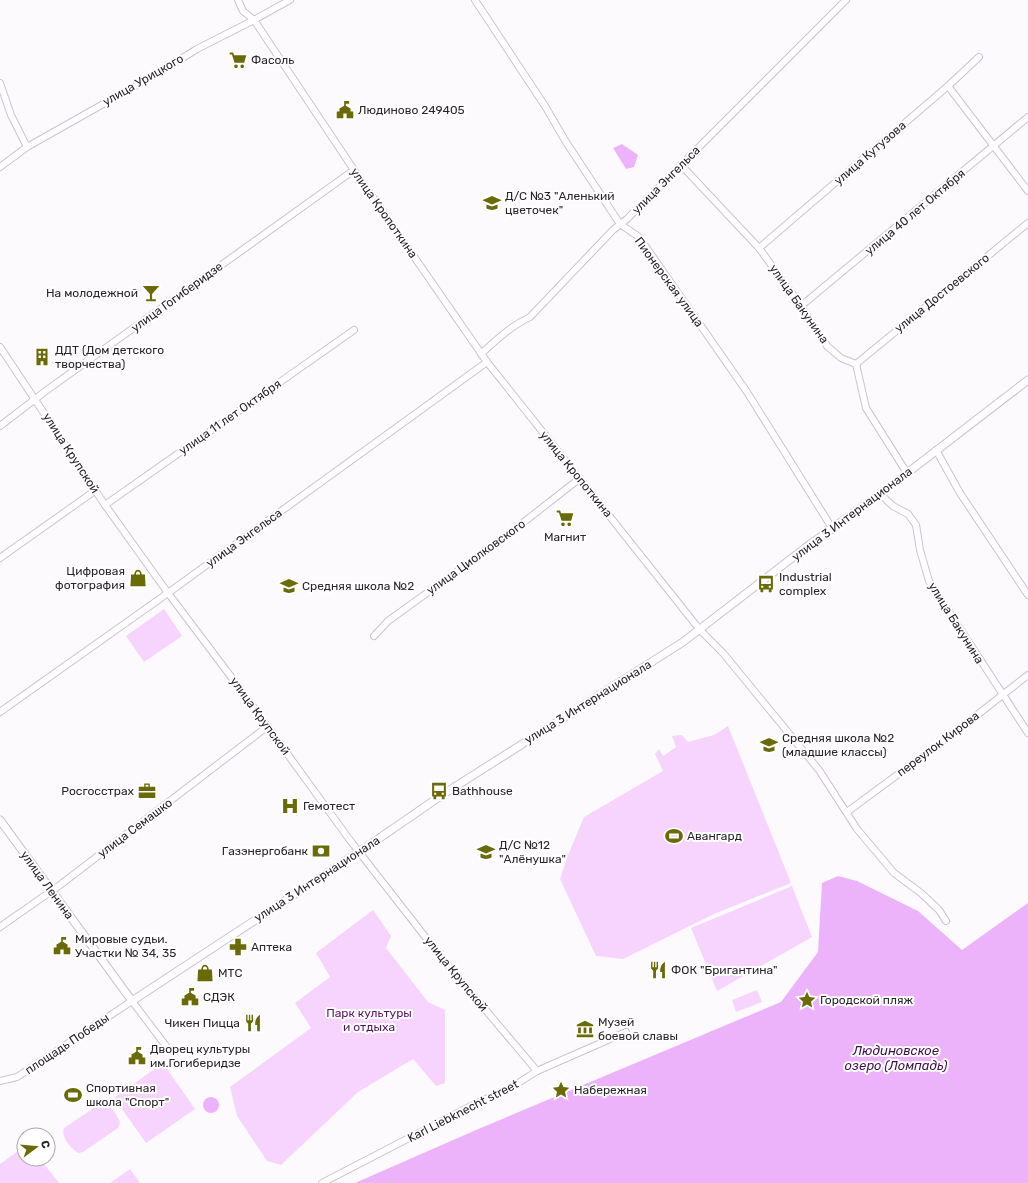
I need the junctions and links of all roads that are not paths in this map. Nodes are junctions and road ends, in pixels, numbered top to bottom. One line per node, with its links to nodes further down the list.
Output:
1 (238, 0): 5 (street, улица Кропоткина)
2 (290, 0): 5 (street, улица Урицкого)
3 (475, 0): 17 (street, Пионерская улица)
4 (846, 0): 12 (street, улица Энгельса)
5 (254, 20): 11 (street, улица Урицкого); 14 (street, улица Кропоткина)
6 (980, 57): 8 (street, улица Кутузова)
7 (0, 83): 11 (street)
8 (948, 86): 10 (street); 18 (street, улица Кутузова)
9 (1028, 117): 10 (street, улица 40 лет Октября)
10 (995, 146): 15 (street); 19 (street, улица 40 лет Октября)
11 (28, 147): 13 (street, улица Урицкого)
12 (681, 165): 17 (street, улица Энгельса); 18 (street, улица Бакунина)
13 (0, 167)
14 (354, 170): 22 (street, улица Кропоткина); 26 (street, улица Гогиберидзе)
15 (1028, 191)
16 (1028, 223): 24 (street, улица Достоевского)
17 (620, 224): 22 (street, улица Энгельса); 34 (street, Пионерская улица)
18 (759, 248): 19 (street, улица Бакунина)
19 (801, 306): 24 (street, улица Бакунина)
20 (354, 330): 33 (street, улица 11 лет Октября)
21 (0, 347): 26 (street, улица Крупской)
22 (481, 354): 23 (street, улица Кропоткина)
23 (487, 362): 30 (street, улица Кропоткина); 36 (street, улица Энгельса)
24 (856, 364): 29 (street)
25 (1028, 380): 28 (street, улица 3 Интернационала)
26 (35, 399): 27 (street, улица Гогиберидзе); 31 (street, улица Крупской)
27 (0, 426)
28 (936, 450): 29 (street, улица 3 Интернационала); 37 (street)
29 (907, 473): 32 (street, улица 3 Интернационала)
30 (579, 478): 38 (street, улица Кропоткина); 39 (street, улица Циолковского)
31 (96, 490): 33 (street, улица Крупской); 35 (street)
32 (880, 494): 34 (street, улица 3 Интернационала); 41 (street, улица Бакунина)
33 (105, 505): 36 (street, улица Крупской)
34 (832, 528): 38 (street, улица 3 Интернационала)
35 (0, 558)
36 (168, 593): 42 (street, улица Энгельса); 43 (street, улица Крупской)
37 (1028, 595)
38 (700, 630): 45 (street, улица Кропоткина); 47 (street, улица 3 Интернационала)
39 (374, 636)
40 (1028, 675): 41 (street, переулок Кирова)
41 (1002, 695): 44 (street, улица Бакунина); 45 (street, переулок Кирова)
42 (0, 712)
43 (268, 726): 47 (street, улица Крупской); 48 (street, улица Семашко)
44 (1028, 733)
45 (847, 812): 49 (street, улица Кропоткина)
46 (0, 820): 48 (street, улица Ленина)
47 (359, 852): 51 (street, улица 3 Интернационала); 54 (street, улица Крупской)
48 (51, 891): 50 (street, улица Семашко); 51 (street, улица Ленина)
49 (946, 921)
50 (0, 927)
51 (132, 1001): 53 (street, улица Ленина); 55 (street, площадь Победы)
52 (626, 1032): 54 (street, Karl Liebknecht street)
53 (166, 1046)
54 (537, 1071): 56 (street, Karl Liebknecht street)
55 (0, 1081)
56 (322, 1183)

